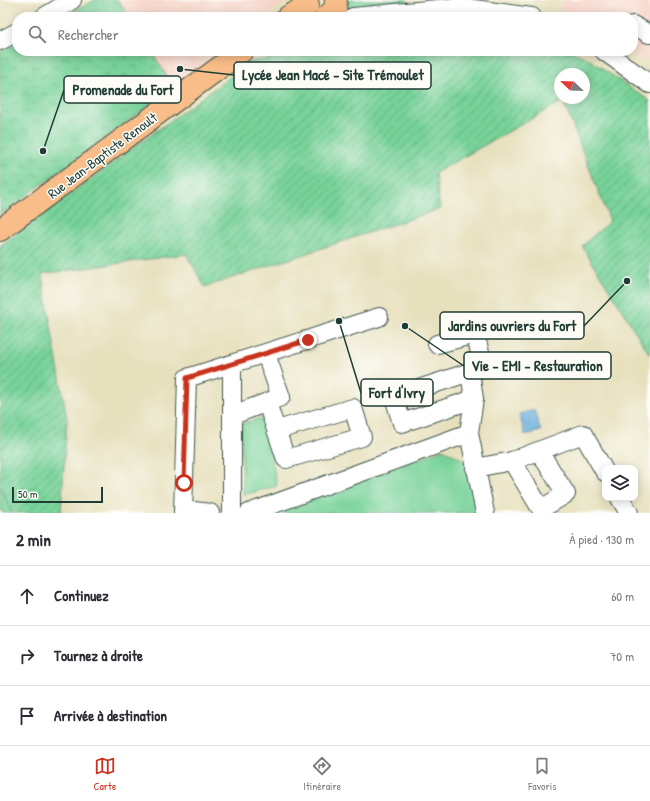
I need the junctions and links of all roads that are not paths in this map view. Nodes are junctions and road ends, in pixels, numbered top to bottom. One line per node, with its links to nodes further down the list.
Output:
1 (72, 0): 3 (street)
2 (324, 10): 4 (main road)
3 (52, 12)
4 (314, 12)
5 (406, 12): 6 (street)
6 (496, 12)
7 (638, 28): 8 (street)
8 (649, 34)
9 (12, 35): 10 (street)
10 (0, 41)
11 (235, 56): 14 (main road, Rue Jean-Baptiste Renoult)
12 (612, 56): 13 (street)
13 (646, 76)
14 (0, 230)
15 (379, 317): 17 (street)
16 (437, 344): 19 (street)
17 (266, 354): 18 (street); 21 (street)
18 (232, 364): 22 (street); 30 (street)
19 (470, 372): 20 (street); 20 (street)
20 (474, 399): 24 (street)
21 (267, 402): 22 (street); 23 (street)
22 (233, 415): 32 (street)
23 (278, 430)
24 (469, 433): 28 (street); 33 (street)
25 (539, 451): 26 (street); 26 (street); 27 (street)
26 (512, 461): 28 (street)
27 (602, 467)
28 (475, 468): 34 (street)
29 (622, 501): 35 (street)
30 (183, 513): 31 (street)
31 (210, 513)
32 (232, 513)
33 (249, 513)
34 (485, 513)
35 (629, 513)

